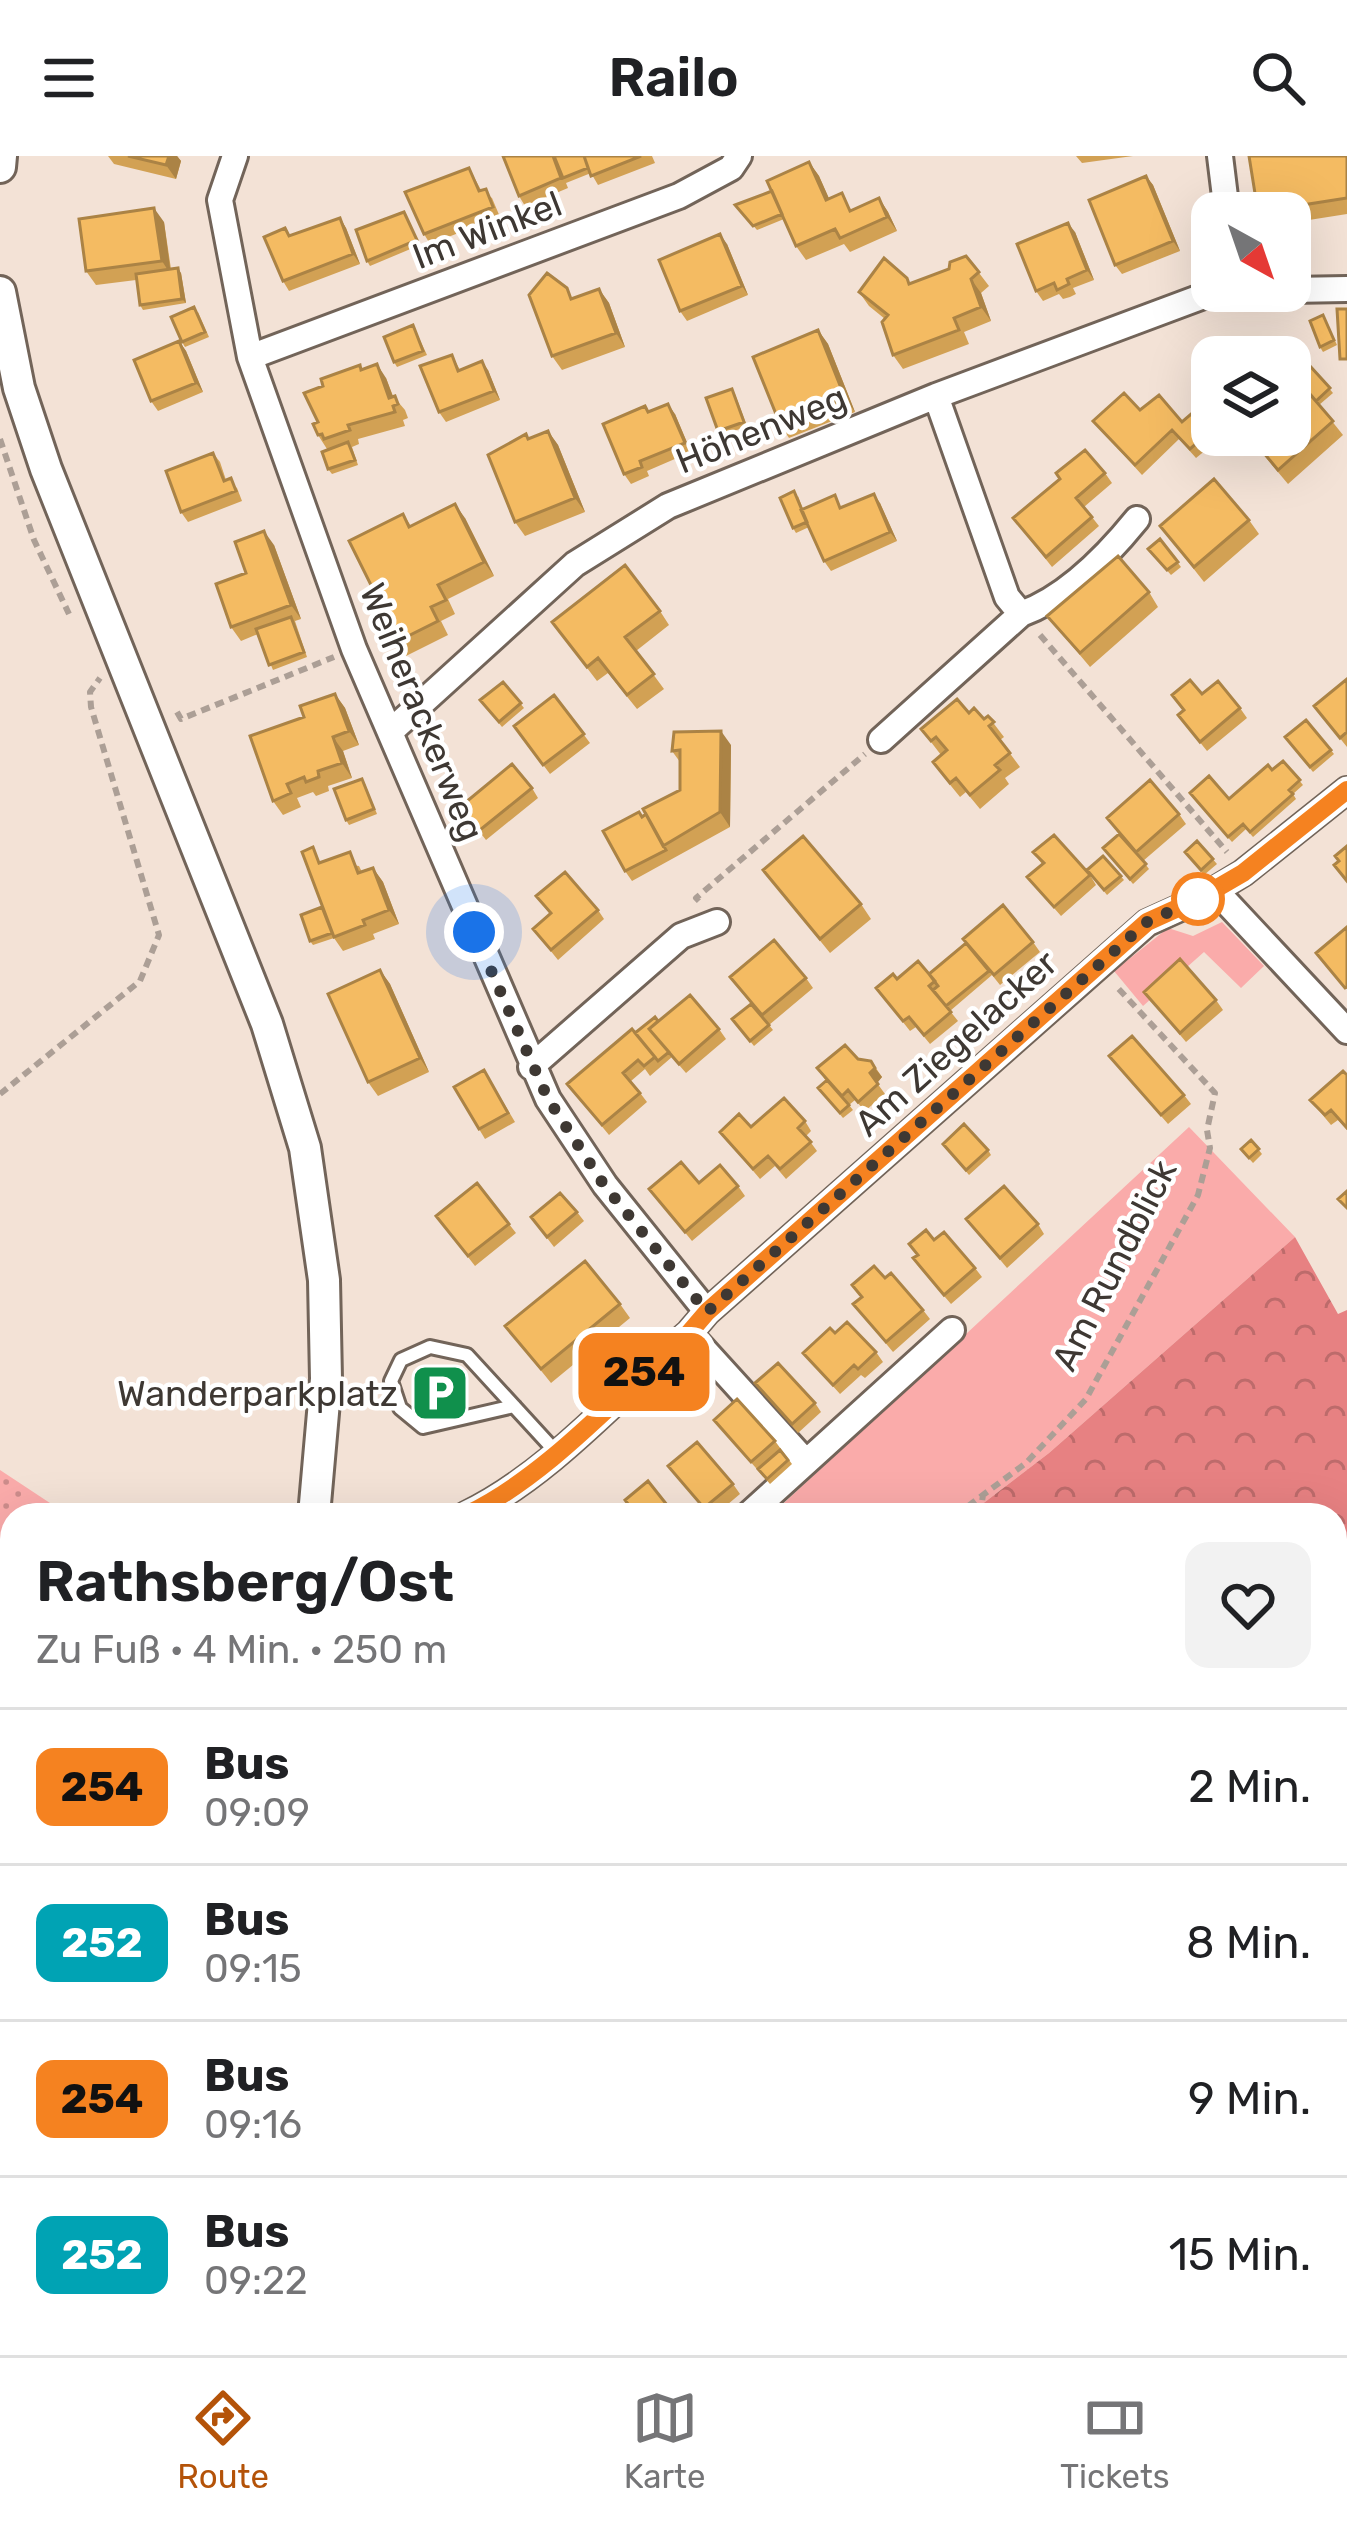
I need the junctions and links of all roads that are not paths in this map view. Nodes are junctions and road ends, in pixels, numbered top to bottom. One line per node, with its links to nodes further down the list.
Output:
1 (1, 156): 5 (street)
2 (235, 156): 11 (street, Weiherackerweg)
3 (739, 156): 11 (street, Im Winkel)
4 (1220, 156): 6 (street)
5 (0, 167)
6 (1225, 192)
7 (1347, 289): 8 (street)
8 (1311, 290)
9 (0, 292): 28 (street)
10 (1191, 301): 12 (street, Höhenweg)
11 (250, 357): 15 (street, Weiherackerweg)
12 (936, 396): 14 (street); 15 (street, Höhenweg)
13 (1137, 519): 14 (street)
14 (1021, 614): 16 (street)
15 (390, 732): 21 (street, Weiherackerweg)
16 (881, 740)
17 (1347, 790): 18 (street, Am Ziegelacker)
18 (1215, 890): 20 (street); 22 (street, Am Ziegelacker)
19 (717, 922): 21 (street)
20 (1347, 1031)
21 (531, 1067): 22 (street, Weiherackerweg)
22 (707, 1312): 24 (street, Am Ziegelacker)
23 (952, 1330): 27 (street)
24 (689, 1333): 26 (street, Am Ziegelacker); 27 (street)
25 (514, 1406): 25 (lane); 26 (lane)
26 (556, 1452): 29 (street, Am Ziegelacker)
27 (806, 1462): 30 (street)
28 (315, 1503)
29 (490, 1503)
30 (761, 1503)

